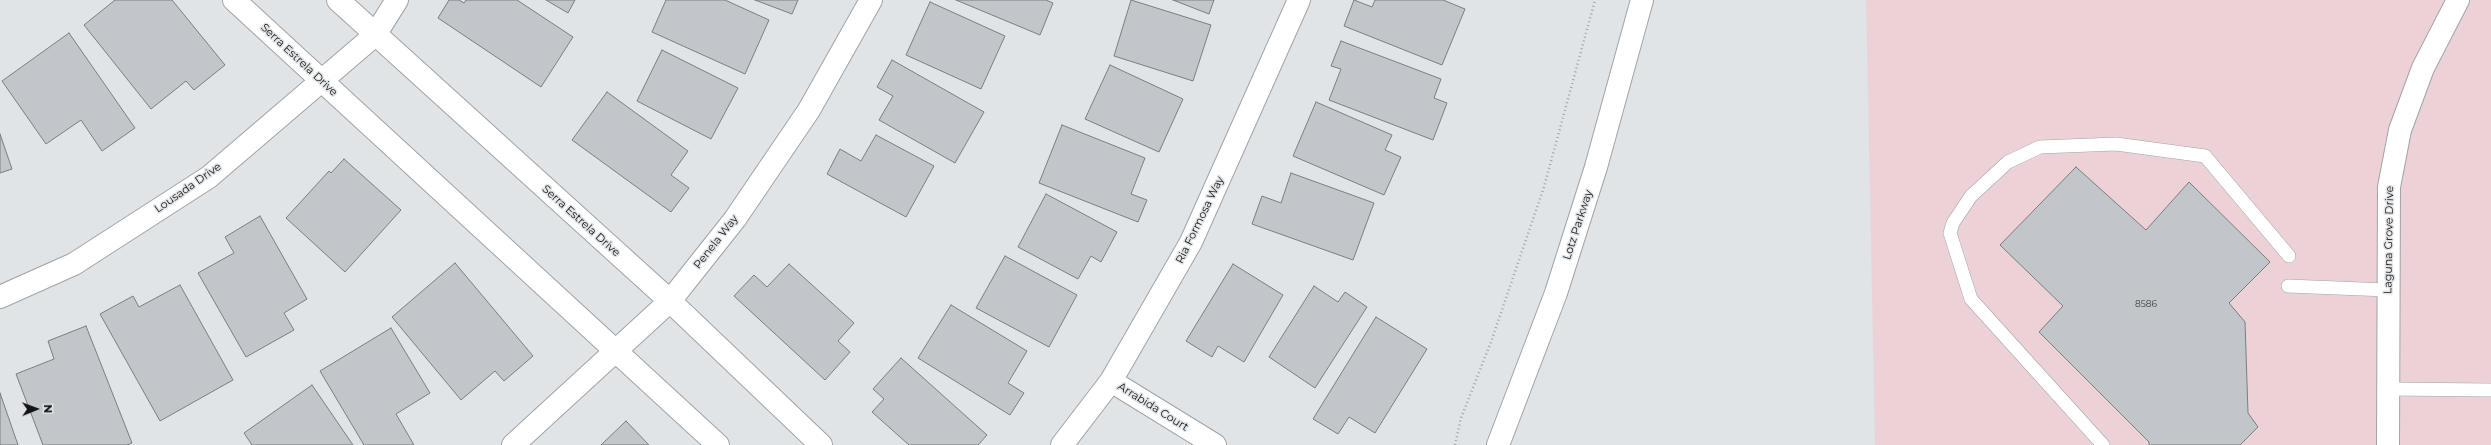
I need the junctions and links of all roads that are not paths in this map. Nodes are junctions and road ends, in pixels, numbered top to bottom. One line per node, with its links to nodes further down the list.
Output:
1 (234, 0): 9 (street, Serra Estrela Drive)
2 (338, 0): 8 (street, Serra Estrela Drive)
3 (397, 0): 8 (street)
4 (871, 0): 14 (street, Penela Way)
5 (1299, 0): 16 (street, Ria Formosa Way)
6 (1642, 0): 24 (street, Lotz Parkway)
7 (2458, 0): 12 (street, Laguna Grove Drive)
8 (375, 35): 9 (street, Lousada Drive); 14 (street, Serra Estrela Drive)
9 (321, 80): 13 (street, Lousada Drive); 15 (street, Serra Estrela Drive)
10 (2289, 256): 25 (lane)
11 (2288, 286): 12 (lane)
12 (2387, 290): 17 (street, Laguna Grove Drive)
13 (0, 297)
14 (670, 301): 15 (street, Penela Way); 21 (street, Serra Estrela Drive)
15 (616, 350): 19 (street, Penela Way); 20 (street, Serra Estrela Drive)
16 (1111, 381): 22 (street, Ria Formosa Way); 23 (street, Arrabida Court)
17 (2388, 389): 18 (lane); 26 (street, Laguna Grove Drive)
18 (2491, 390)
19 (513, 445)
20 (718, 445)
21 (821, 445)
22 (1062, 445)
23 (1215, 445)
24 (1498, 445)
25 (2103, 445)
26 (2388, 445)

